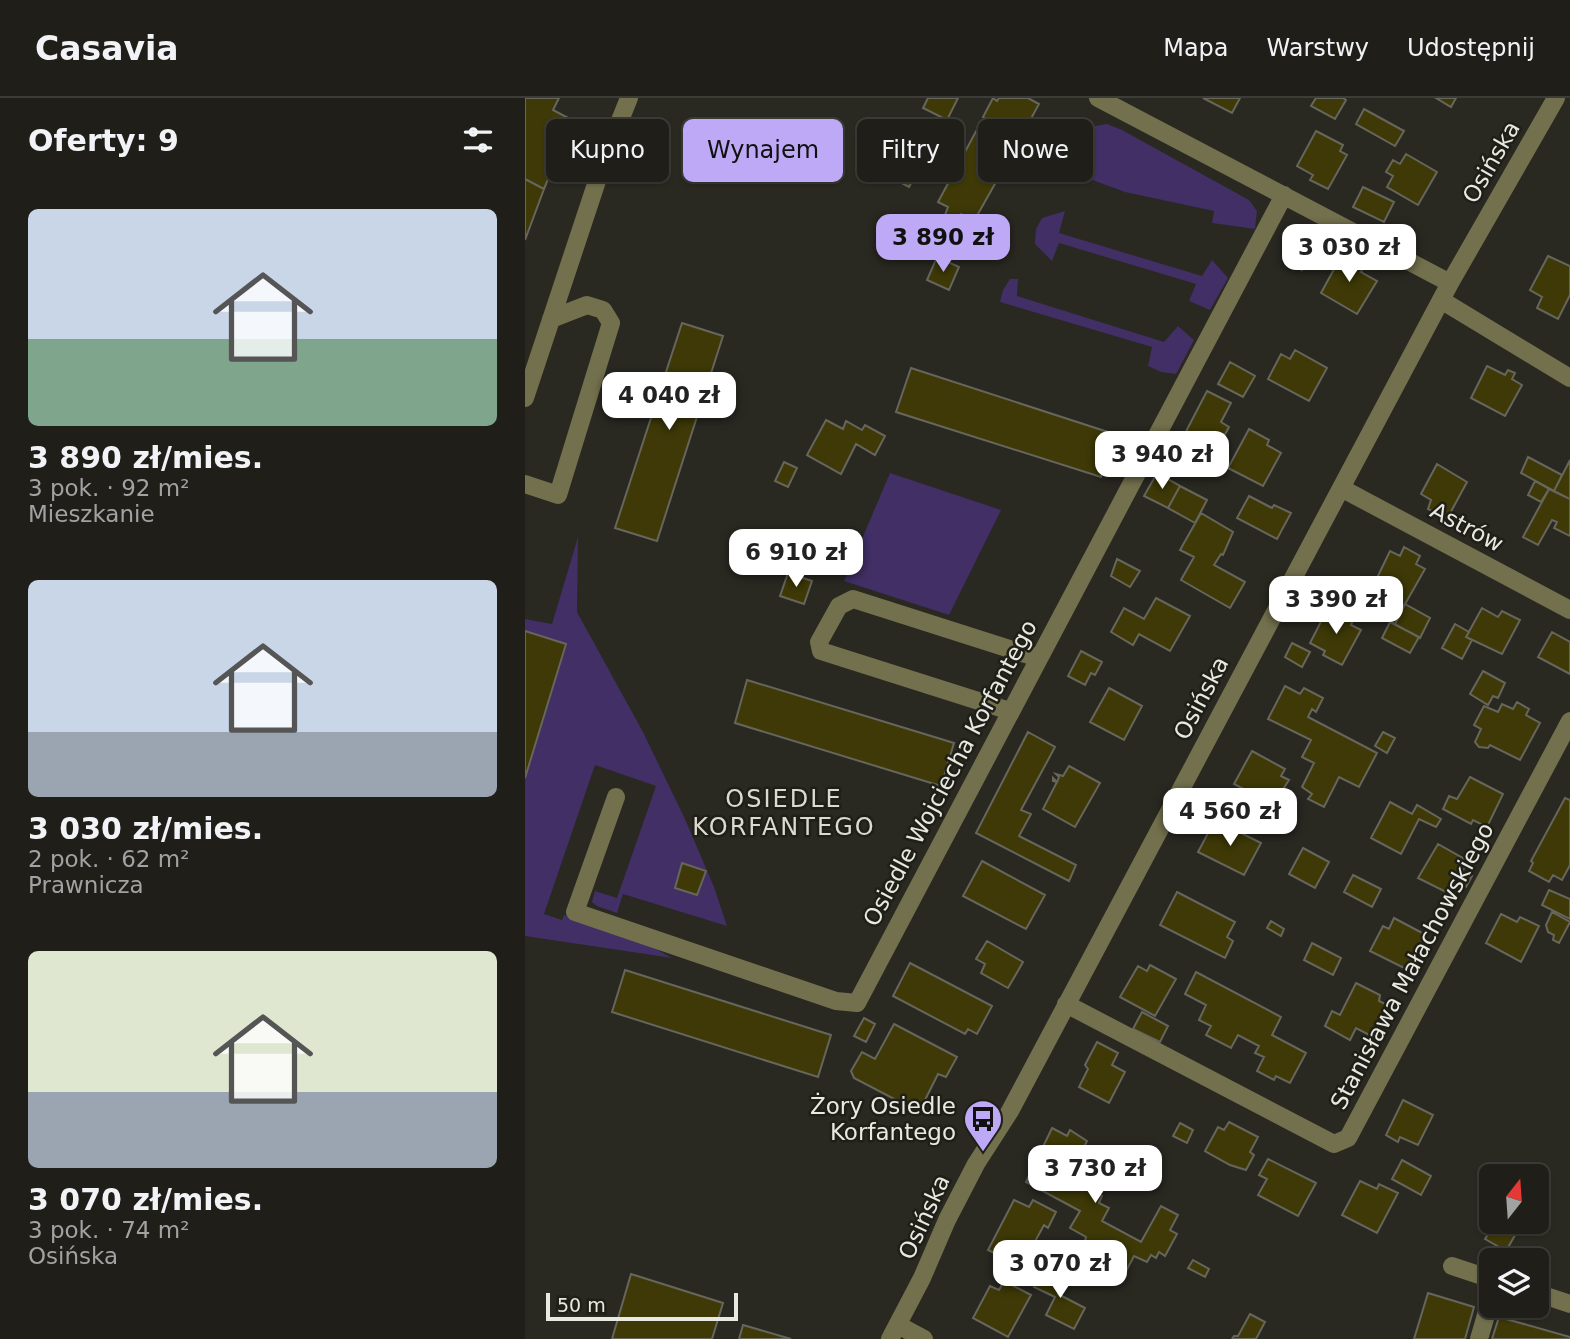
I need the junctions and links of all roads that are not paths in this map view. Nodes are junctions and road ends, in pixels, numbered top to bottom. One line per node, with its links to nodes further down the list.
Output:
1 (629, 98): 7 (street)
2 (1098, 98): 4 (street)
3 (1556, 98): 5 (street, Osińska)
4 (1285, 195): 5 (street); 14 (street, Osiedle Wojciecha Korfantego)
5 (1450, 283): 6 (street, Osińska)
6 (1441, 300): 9 (street); 12 (street, Osińska)
7 (551, 319): 8 (street); 11 (street)
8 (530, 365): 10 (street)
9 (1570, 379)
10 (525, 398)
11 (525, 484)
12 (1341, 488): 13 (street, Astrów); 18 (street, Osińska)
13 (1570, 610)
14 (1038, 658): 15 (street, Osiedle Wojciecha Korfantego); 15 (street)
15 (1010, 712): 17 (street, Osiedle Wojciecha Korfantego)
16 (1570, 721): 18 (street, Stanisława Małachowskiego)
17 (616, 797)
18 (1066, 1004): 24 (street, Osińska)
19 (1452, 1266): 20 (street)
20 (1479, 1275)
21 (1549, 1297): 22 (street)
22 (1570, 1304)
23 (1485, 1318): 26 (street)
24 (894, 1332): 25 (street, Osińska)
25 (924, 1339)
26 (1479, 1339)

